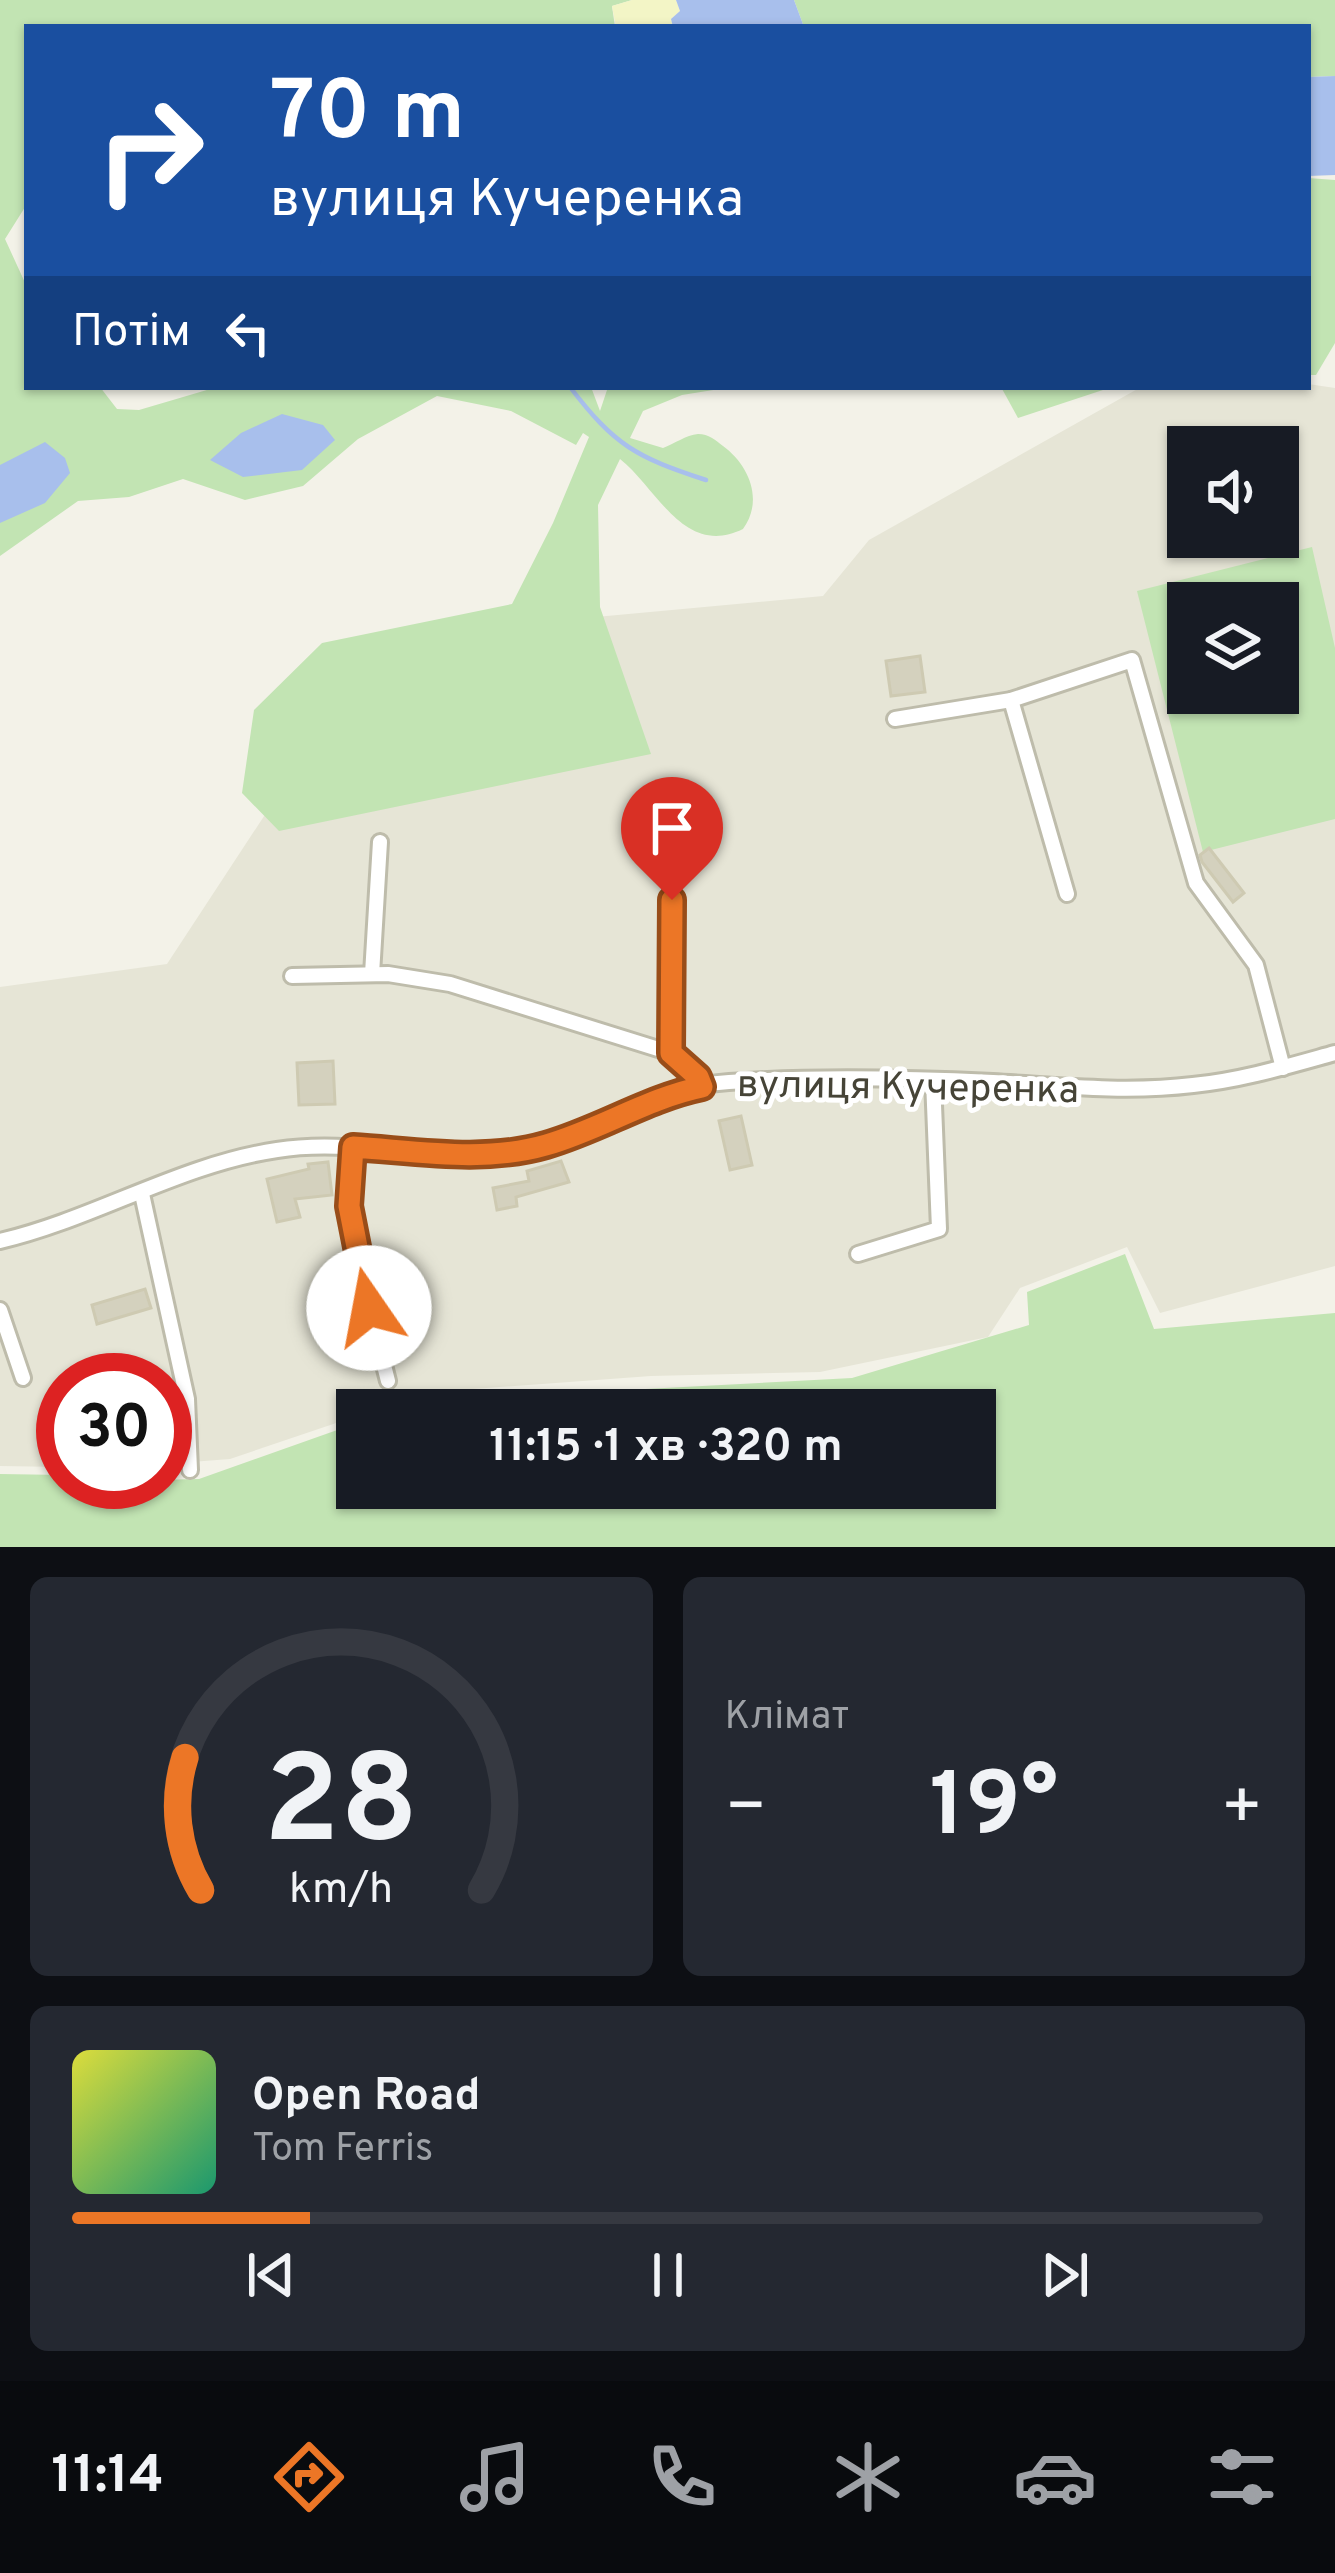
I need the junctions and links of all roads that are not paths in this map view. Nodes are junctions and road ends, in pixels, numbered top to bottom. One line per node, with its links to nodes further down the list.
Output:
1 (1011, 700): 2 (street); 4 (street); 10 (street)
2 (895, 719)
3 (380, 842): 6 (street)
4 (1067, 894)
5 (672, 900): 8 (street)
6 (373, 974): 7 (street); 8 (street)
7 (292, 976)
8 (671, 1053): 12 (street)
9 (1335, 1053): 10 (street, вулиця Кучеренка)
10 (1283, 1068): 11 (street, вулиця Кучеренка)
11 (933, 1080): 12 (street, вулиця Кучеренка); 16 (street)
12 (702, 1087): 13 (street, вулиця Кучеренка)
13 (353, 1147): 14 (street, вулиця Кучеренка); 20 (street)
14 (142, 1194): 15 (street, вулиця Кучеренка); 18 (street)
15 (0, 1240)
16 (859, 1254)
17 (0, 1310): 19 (street)
18 (177, 1353)
19 (22, 1378)
20 (388, 1381)

